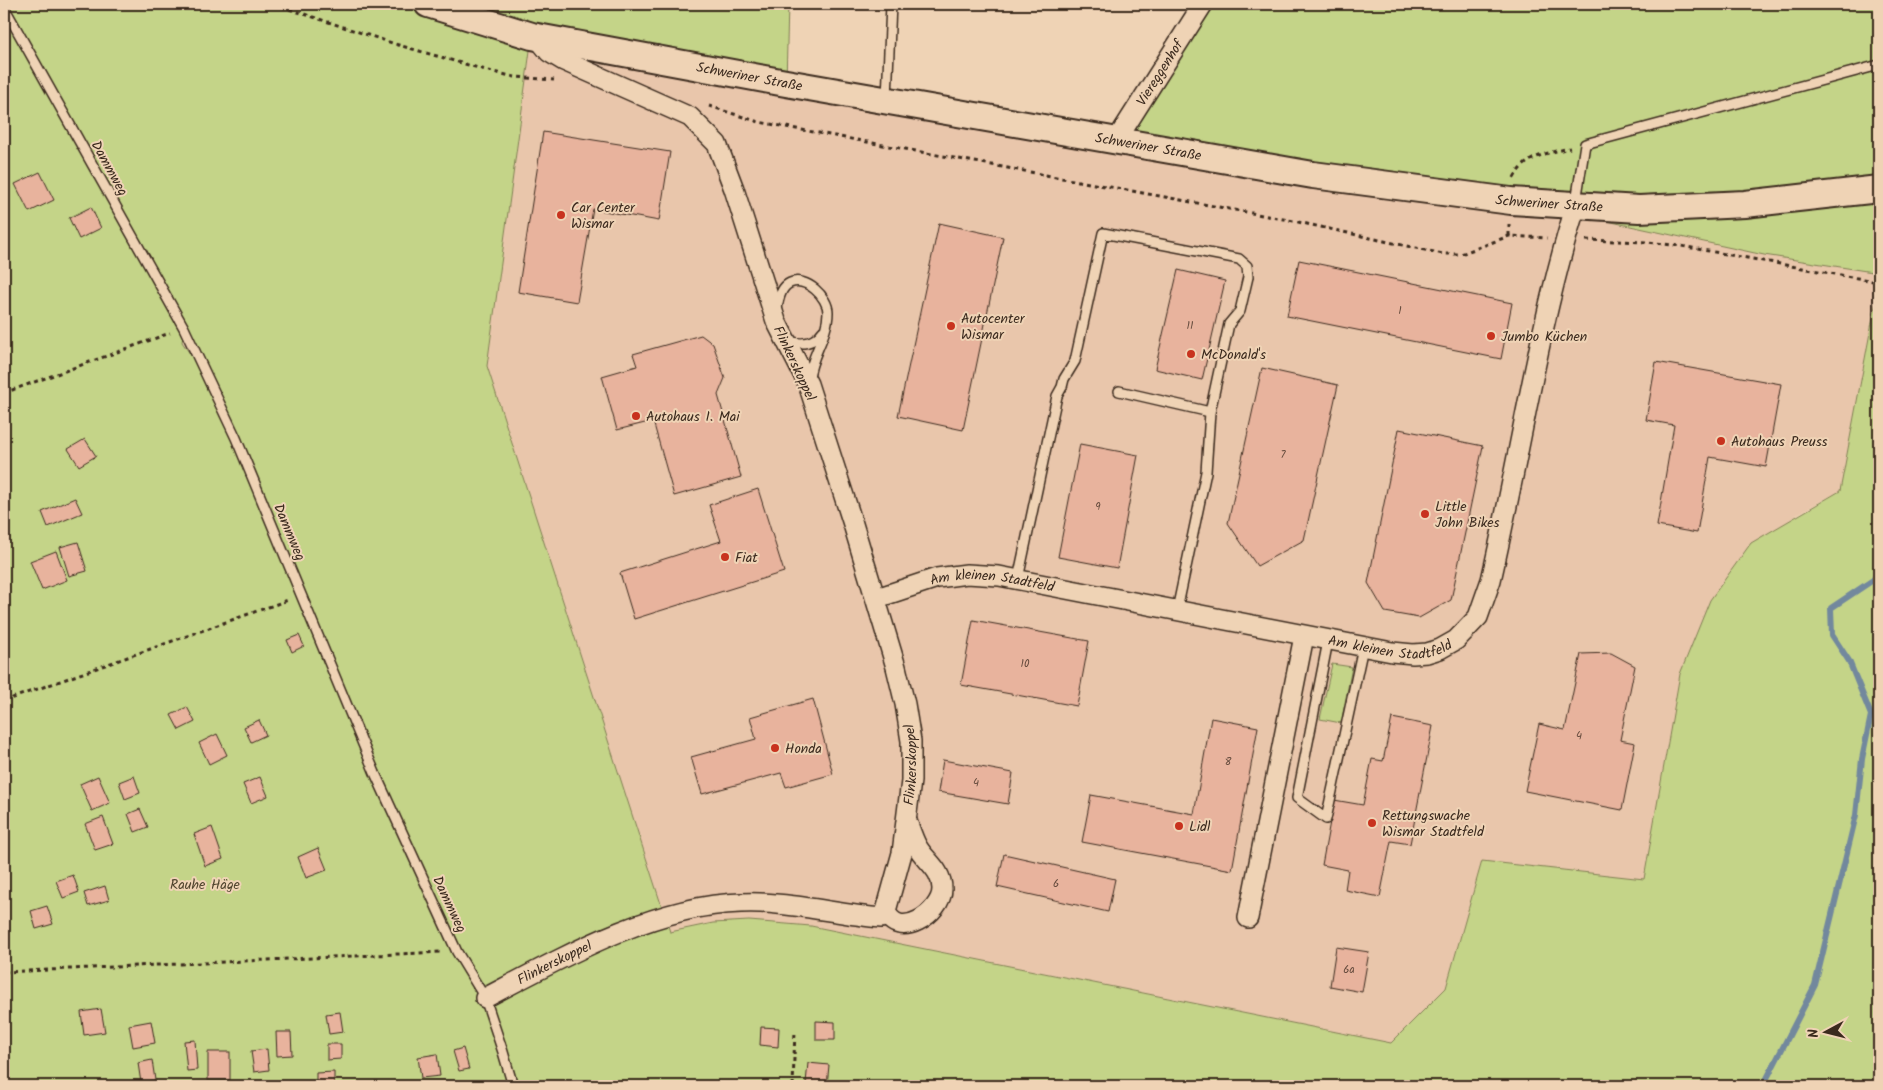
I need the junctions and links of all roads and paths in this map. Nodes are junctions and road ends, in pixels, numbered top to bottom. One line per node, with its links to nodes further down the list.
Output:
1 (274, 4): 8 (path)
2 (428, 4): 6 (main road, Schweriner Straße)
3 (891, 4): 9 (lane)
4 (1203, 4): 11 (street, Viereggenhof)
5 (4, 7): 17 (lane, Dammweg)
6 (538, 37): 9 (main road, Schweriner Straße); 10 (street, Flinkerskoppel)
7 (1879, 65): 13 (lane)
8 (559, 80)
9 (886, 100): 11 (main road, Schweriner Straße)
10 (690, 116): 14 (path); 18 (street, Flinkerskoppel)
11 (1116, 141): 13 (main road, Schweriner Straße)
12 (1879, 189): 13 (main road, Schweriner Straße)
13 (1576, 205): 14 (street, Am kleinen Stadtfeld)
14 (1565, 239): 15 (path); 29 (street, Am kleinen Stadtfeld)
15 (1879, 282)
16 (826, 325): 18 (lane); 18 (lane); 19 (lane)
17 (184, 328): 21 (path); 24 (lane, Dammweg)
18 (780, 329): 19 (street, Flinkerskoppel)
19 (808, 384): 25 (street, Flinkerskoppel)
20 (1119, 391): 22 (lane)
21 (4, 394)
22 (1210, 412): 23 (lane); 26 (lane)
23 (1018, 578): 25 (street, Am kleinen Stadtfeld); 26 (street, Am kleinen Stadtfeld)
24 (302, 595): 30 (path); 34 (lane, Dammweg)
25 (876, 598): 31 (street, Flinkerskoppel)
26 (1177, 610): 27 (street, Am kleinen Stadtfeld)
27 (1304, 636): 28 (street, Am kleinen Stadtfeld); 33 (street)
28 (1328, 641): 29 (street, Am kleinen Stadtfeld); 29 (lane)
29 (1363, 647)
30 (4, 701)
31 (906, 820): 32 (street, Flinkerskoppel); 32 (street, Flinkerskoppel)
32 (886, 911): 36 (street, Flinkerskoppel)
33 (1248, 918)
34 (457, 952): 35 (path); 36 (lane, Dammweg)
35 (4, 972)
36 (485, 998): 38 (lane, Dammweg)
37 (795, 1030): 39 (path)
38 (513, 1086)
39 (793, 1086)

